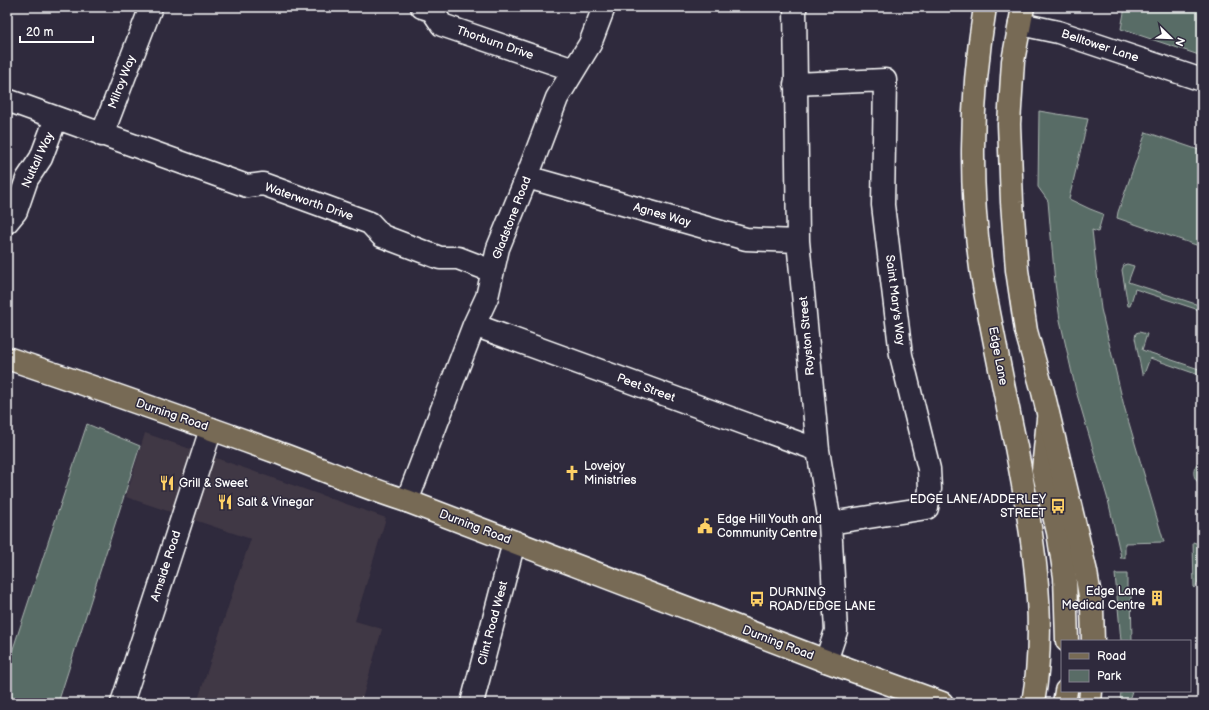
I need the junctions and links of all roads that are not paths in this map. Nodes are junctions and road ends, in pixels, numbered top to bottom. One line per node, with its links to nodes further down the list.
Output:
1 (151, 7): 12 (street, Milroy Way)
2 (422, 7): 7 (street, Thorburn Drive)
3 (604, 7): 7 (street, Gladstone Road)
4 (795, 7): 9 (street, Royston Street)
5 (985, 7): 33 (main road, Edge Lane)
6 (1021, 16): 8 (street, Belltower Lane); 19 (main road)
7 (574, 70): 13 (street, Gladstone Road)
8 (1202, 80)
9 (795, 84): 15 (street, Royston Street); 23 (street, Saint Mary's Way)
10 (7, 100): 11 (street, Waterworth Drive)
11 (56, 118): 12 (street, Waterworth Drive); 14 (street, Nuttall Way)
12 (102, 135): 16 (street, Waterworth Drive)
13 (528, 177): 15 (street, Agnes Way); 16 (street, Gladstone Road)
14 (7, 222)
15 (798, 241): 21 (street, Royston Street)
16 (492, 271): 17 (street, Gladstone Road)
17 (474, 325): 21 (street, Peet Street); 22 (street, Gladstone Road)
18 (7, 358): 20 (main road, Durning Road)
19 (1048, 418): 25 (main road); 26 (main road)
20 (211, 429): 22 (main road, Durning Road); 30 (street, Arnside Road)
21 (818, 450): 23 (street, Royston Street)
22 (406, 501): 24 (main road, Durning Road)
23 (830, 523): 27 (street, Royston Street)
24 (514, 542): 27 (main road, Durning Road); 31 (street, Clint Road West)
25 (1068, 640)
26 (1093, 640)
27 (826, 661): 32 (main road, Durning Road)
28 (1066, 692): 34 (main road)
29 (1091, 692): 35 (main road)
30 (122, 703)
31 (472, 703)
32 (942, 703)
33 (1033, 703)
34 (1064, 703)
35 (1090, 703)

